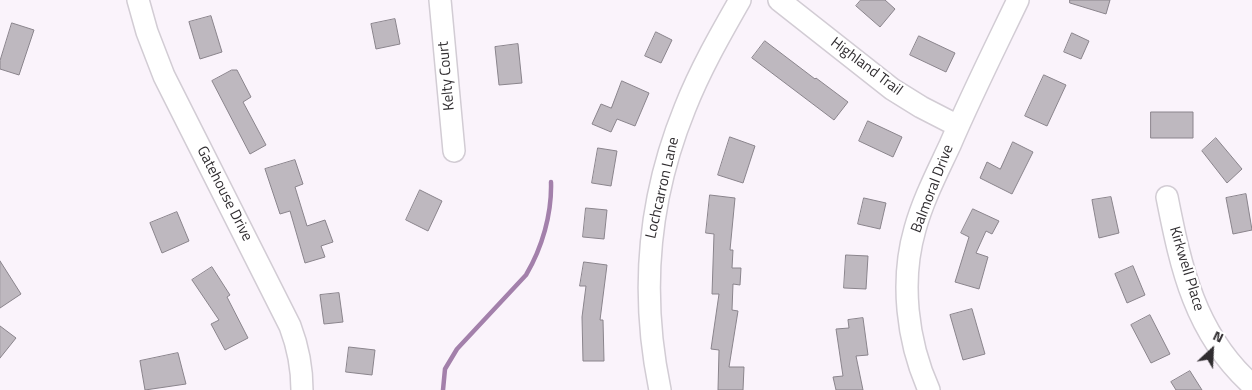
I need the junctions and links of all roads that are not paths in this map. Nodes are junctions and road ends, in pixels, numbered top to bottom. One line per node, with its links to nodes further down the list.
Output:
1 (138, 0): 10 (street, Gatehouse Drive)
2 (440, 0): 7 (street, Kelty Court)
3 (740, 0): 11 (street, Lochcarron Lane)
4 (779, 0): 6 (street, Highland Trail)
5 (1018, 0): 6 (street, Balmoral Drive)
6 (958, 126): 12 (street, Balmoral Drive)
7 (454, 151)
8 (1167, 196): 9 (street, Kirkwell Place)
9 (1252, 385)
10 (302, 390)
11 (660, 390)
12 (929, 390)

